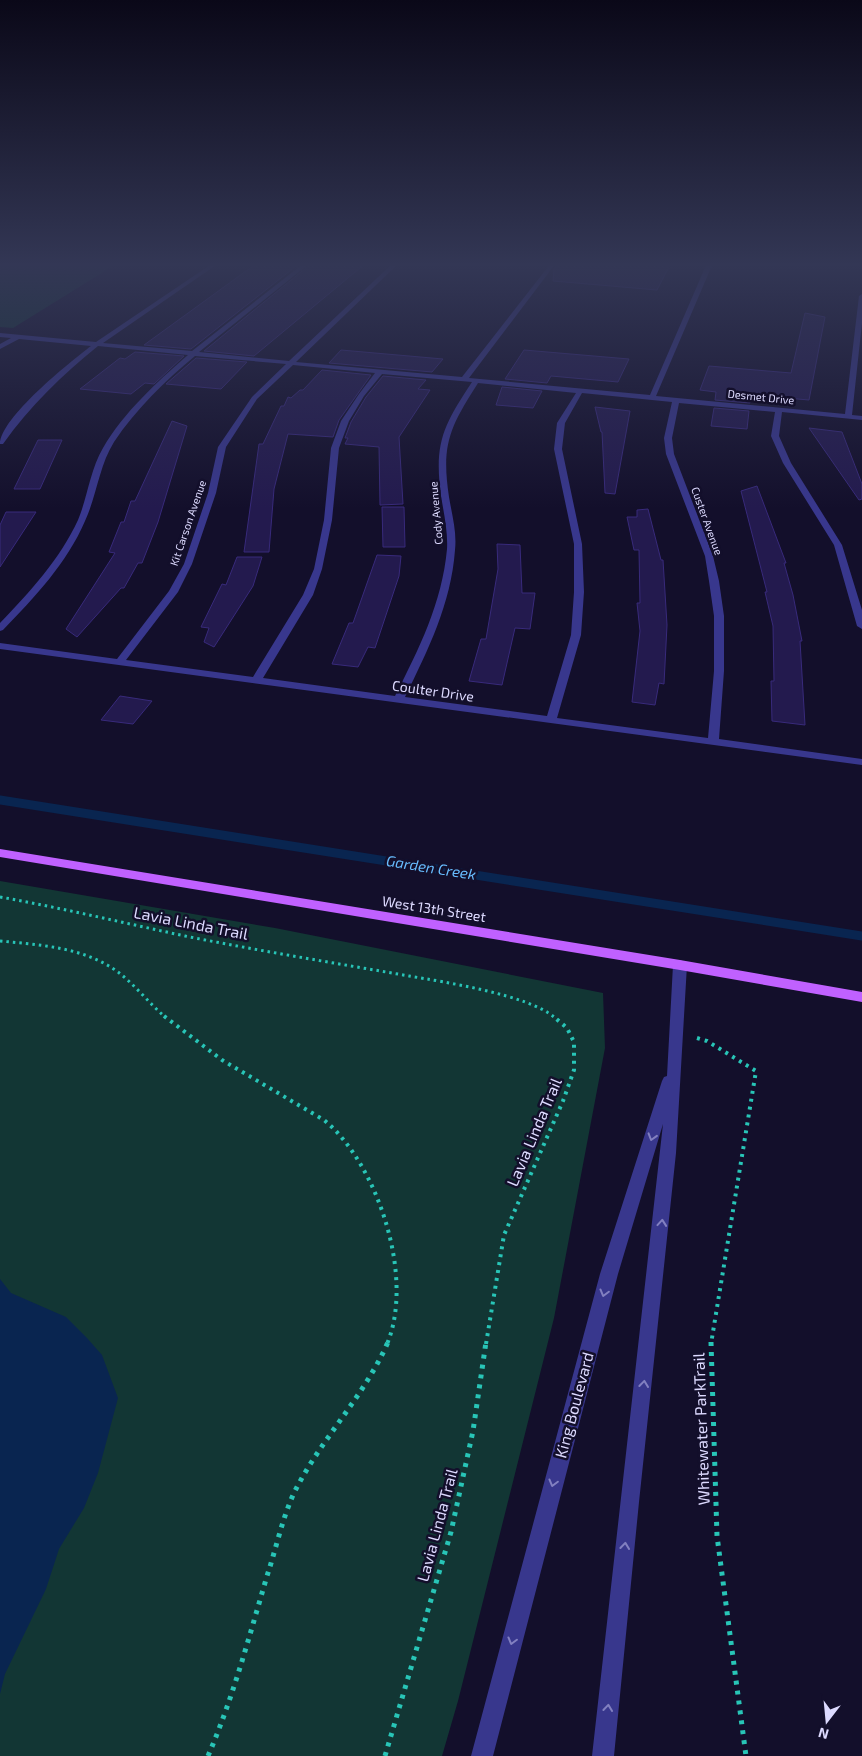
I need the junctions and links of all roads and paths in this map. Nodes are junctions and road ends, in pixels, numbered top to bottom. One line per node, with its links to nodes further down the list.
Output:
1 (97, 345): 19 (street)
2 (107, 345): 8 (street, Desmet Drive)
3 (205, 345): 8 (street)
4 (309, 345): 9 (street, Kit Carson Avenue)
5 (491, 345): 11 (street)
6 (675, 345): 14 (street)
7 (856, 345): 17 (street)
8 (194, 354): 9 (street, Desmet Drive); 21 (street)
9 (290, 363): 10 (street, Desmet Drive); 23 (street, Kit Carson Avenue)
10 (380, 372): 11 (street, Desmet Drive); 24 (street)
11 (464, 380): 12 (street, Desmet Drive)
12 (476, 381): 13 (street, Desmet Drive); 25 (street, Cody Avenue)
13 (580, 391): 14 (street, Desmet Drive); 26 (street)
14 (652, 398): 15 (street, Desmet Drive)
15 (676, 400): 16 (street, Desmet Drive); 27 (street, Custer Avenue)
16 (780, 410): 17 (street, Desmet Drive); 20 (street)
17 (848, 417): 18 (street, Desmet Drive)
18 (862, 418)
19 (0, 442)
20 (862, 626)
21 (0, 628)
22 (0, 646): 23 (street, Coulter Drive)
23 (119, 663): 24 (street, Coulter Drive)
24 (256, 681): 25 (street, Coulter Drive)
25 (398, 700): 26 (street, Coulter Drive)
26 (551, 721): 27 (street, Coulter Drive)
27 (713, 742): 28 (street, Coulter Drive)
28 (862, 762)
29 (0, 853): 32 (main road, West 13th Street)
30 (0, 897): 37 (path, Lavia Linda Trail)
31 (0, 942): 36 (path)
32 (680, 964): 33 (main road, West 13th Street); 34 (street, King Boulevard)
33 (862, 997)
34 (678, 1034): 35 (street, King Boulevard); 40 (path, Whitewater ParkTrail)
35 (676, 1057): 38 (street, King Boulevard, one-way to 38); 39 (street, King Boulevard, one-way to 35)
36 (208, 1756)
37 (385, 1756)
38 (482, 1756)
39 (603, 1756)
40 (746, 1756)

